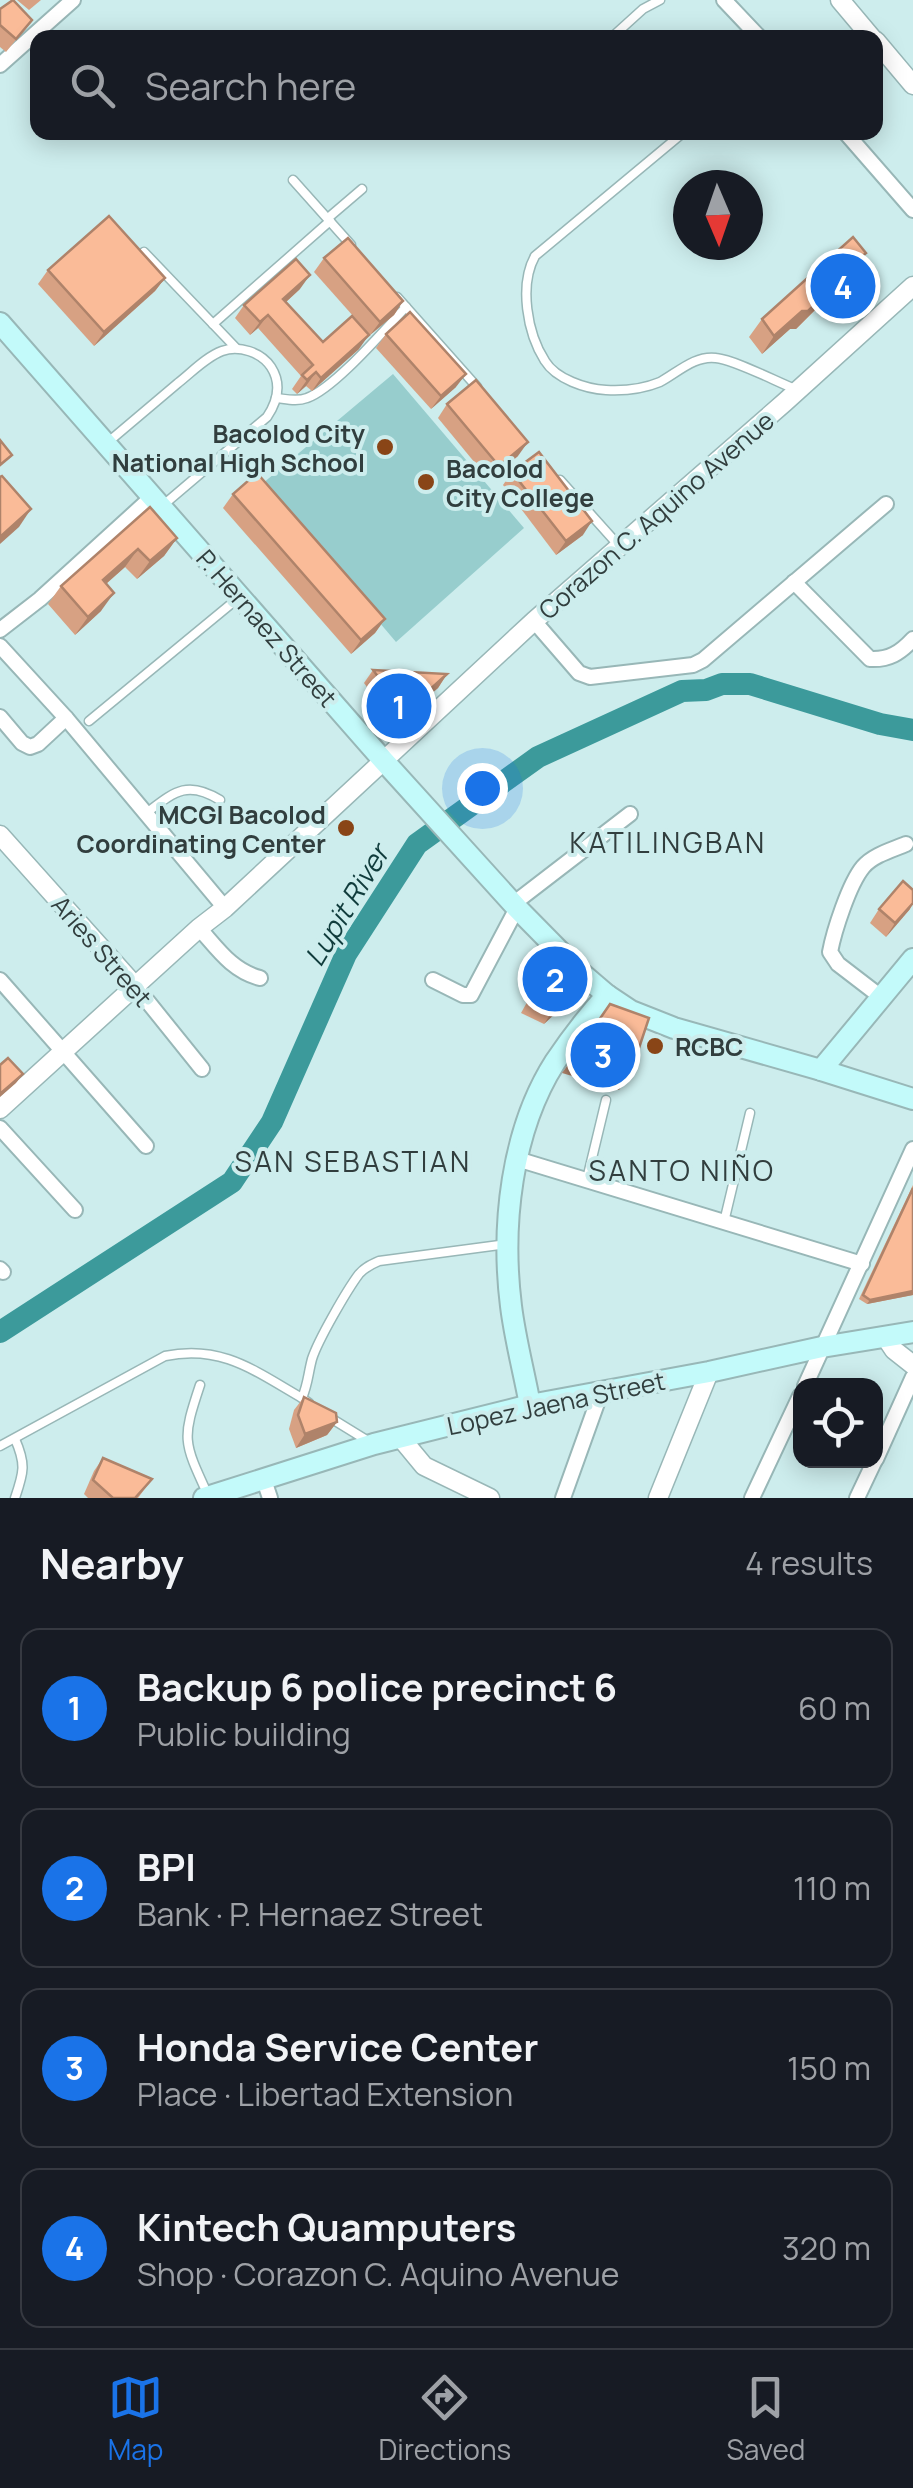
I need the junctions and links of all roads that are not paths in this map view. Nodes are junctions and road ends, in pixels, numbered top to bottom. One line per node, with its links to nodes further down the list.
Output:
1 (73, 0): 5 (street)
2 (660, 0): 6 (lane)
3 (724, 0): 7 (street)
4 (840, 0): 8 (street)
5 (39, 30)
6 (620, 30)
7 (752, 30)
8 (866, 30)
9 (30, 38): 11 (street)
10 (883, 50): 12 (street)
11 (0, 65)
12 (913, 85)
13 (674, 140): 27 (lane)
14 (852, 140): 17 (street)
15 (293, 180): 18 (lane)
16 (362, 188): 18 (lane)
17 (913, 210)
18 (329, 220): 19 (lane); 25 (lane)
19 (356, 250)
20 (144, 252): 25 (lane)
21 (913, 286): 27 (street, Corazon C. Aquino Avenue)
22 (394, 293): 23 (lane)
23 (406, 307): 28 (lane); 29 (lane)
24 (0, 323): 30 (main road, P. Hernaez Street)
25 (213, 324): 26 (lane)
26 (236, 348): 29 (lane); 30 (lane)
27 (798, 390): 34 (street, Corazon C. Aquino Avenue)
28 (482, 392)
29 (276, 398): 32 (lane)
30 (105, 444): 32 (main road, P. Hernaez Street)
31 (557, 477): 34 (lane)
32 (156, 502): 36 (main road, P. Hernaez Street); 38 (street)
33 (886, 504): 35 (street)
34 (620, 548): 37 (street, Corazon C. Aquino Avenue)
35 (794, 582): 37 (street); 39 (street)
36 (240, 596): 43 (lane); 44 (main road, P. Hernaez Street)
37 (534, 621): 44 (street, Corazon C. Aquino Avenue)
38 (0, 630)
39 (913, 639)
40 (0, 646): 42 (street)
41 (0, 717): 42 (street)
42 (66, 718): 46 (street)
43 (89, 721)
44 (383, 760): 50 (main road, P. Hernaez Street); 51 (street, Corazon C. Aquino Avenue)
45 (220, 800): 46 (lane)
46 (145, 814): 51 (street)
47 (630, 814): 50 (street)
48 (0, 835): 57 (street, Aries Street)
49 (906, 844): 59 (street)
50 (516, 906): 56 (street); 58 (main road, P. Hernaez Street)
51 (224, 908): 52 (street, Corazon C. Aquino Avenue)
52 (199, 928): 54 (street); 57 (street, Corazon C. Aquino Avenue)
53 (913, 959): 59 (main road)
54 (260, 978)
55 (0, 980): 60 (street)
56 (434, 980)
57 (136, 987): 60 (street, Corazon C. Aquino Avenue); 61 (street, Aries Street)
58 (607, 995): 62 (main road, P. Hernaez Street); 70 (main road)
59 (881, 996): 62 (main road)
60 (62, 1050): 65 (street, Corazon C. Aquino Avenue); 68 (street)
61 (202, 1069)
62 (821, 1070): 63 (main road, P. Hernaez Street)
63 (913, 1099)
64 (606, 1100): 71 (lane)
65 (0, 1108)
66 (750, 1113): 73 (lane)
67 (0, 1128): 72 (street)
68 (146, 1146)
69 (913, 1149): 75 (street)
70 (518, 1158): 71 (street); 74 (main road)
71 (587, 1179): 73 (street)
72 (75, 1210)
73 (724, 1222): 75 (street)
74 (507, 1244): 85 (lane); 86 (main road)
75 (862, 1264): 78 (street)
76 (913, 1332): 77 (main road, Lopez Jaena Street)
77 (886, 1338): 78 (main road, Lopez Jaena Street); 79 (street)
78 (822, 1347): 80 (main road, Lopez Jaena Street); 82 (street)
79 (913, 1365)
80 (709, 1372): 84 (main road, Lopez Jaena Street); 99 (street)
81 (913, 1377): 90 (street)
82 (808, 1378)
83 (200, 1385): 95 (lane)
84 (601, 1392): 86 (main road, Lopez Jaena Street); 98 (street)
85 (302, 1398): 89 (lane); 91 (lane)
86 (530, 1404): 88 (main road, Lopez Jaena Street)
87 (793, 1411): 100 (street)
88 (400, 1437): 91 (main road, Lopez Jaena Street); 97 (street)
89 (14, 1439): 92 (lane); 96 (lane)
90 (883, 1443)
91 (374, 1444): 94 (main road, Lopez Jaena Street)
92 (0, 1446)
93 (871, 1468): 101 (street)
94 (267, 1489): 95 (main road, Lopez Jaena Street)
95 (207, 1497)
96 (15, 1498)
97 (490, 1498)
98 (563, 1498)
99 (658, 1498)
100 (752, 1498)
101 (858, 1498)

